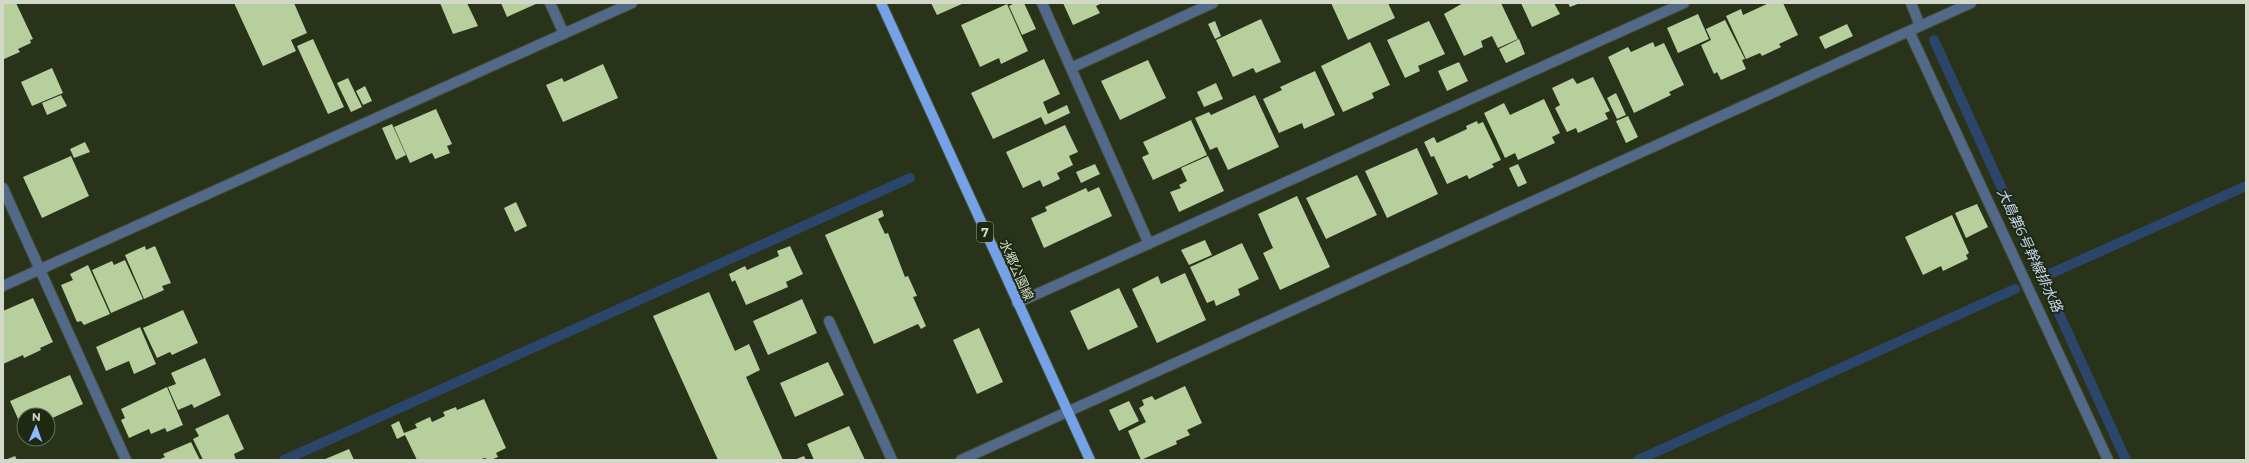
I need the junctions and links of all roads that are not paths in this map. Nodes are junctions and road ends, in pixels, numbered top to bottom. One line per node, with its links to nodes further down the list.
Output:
1 (550, 3): 11 (street)
2 (632, 3): 11 (street)
3 (881, 3): 17 (main road, 水郷公園線 / 7)
4 (1042, 3): 12 (street)
5 (1213, 3): 12 (street)
6 (1911, 3): 9 (street)
7 (1971, 3): 9 (street)
8 (1678, 4): 14 (street)
9 (1920, 26): 10 (street)
10 (1909, 31): 19 (street); 24 (street)
11 (564, 34): 15 (street)
12 (1071, 68): 14 (street)
13 (3, 188): 15 (street)
14 (1149, 244): 17 (street)
15 (40, 270): 16 (street); 20 (street)
16 (3, 286)
17 (1017, 303): 19 (main road, 水郷公園線 / 7)
18 (828, 321): 21 (street)
19 (1068, 411): 22 (street); 23 (main road, 水郷公園線 / 7)
20 (126, 460)
21 (892, 460)
22 (961, 460)
23 (1090, 460)
24 (2108, 460)

